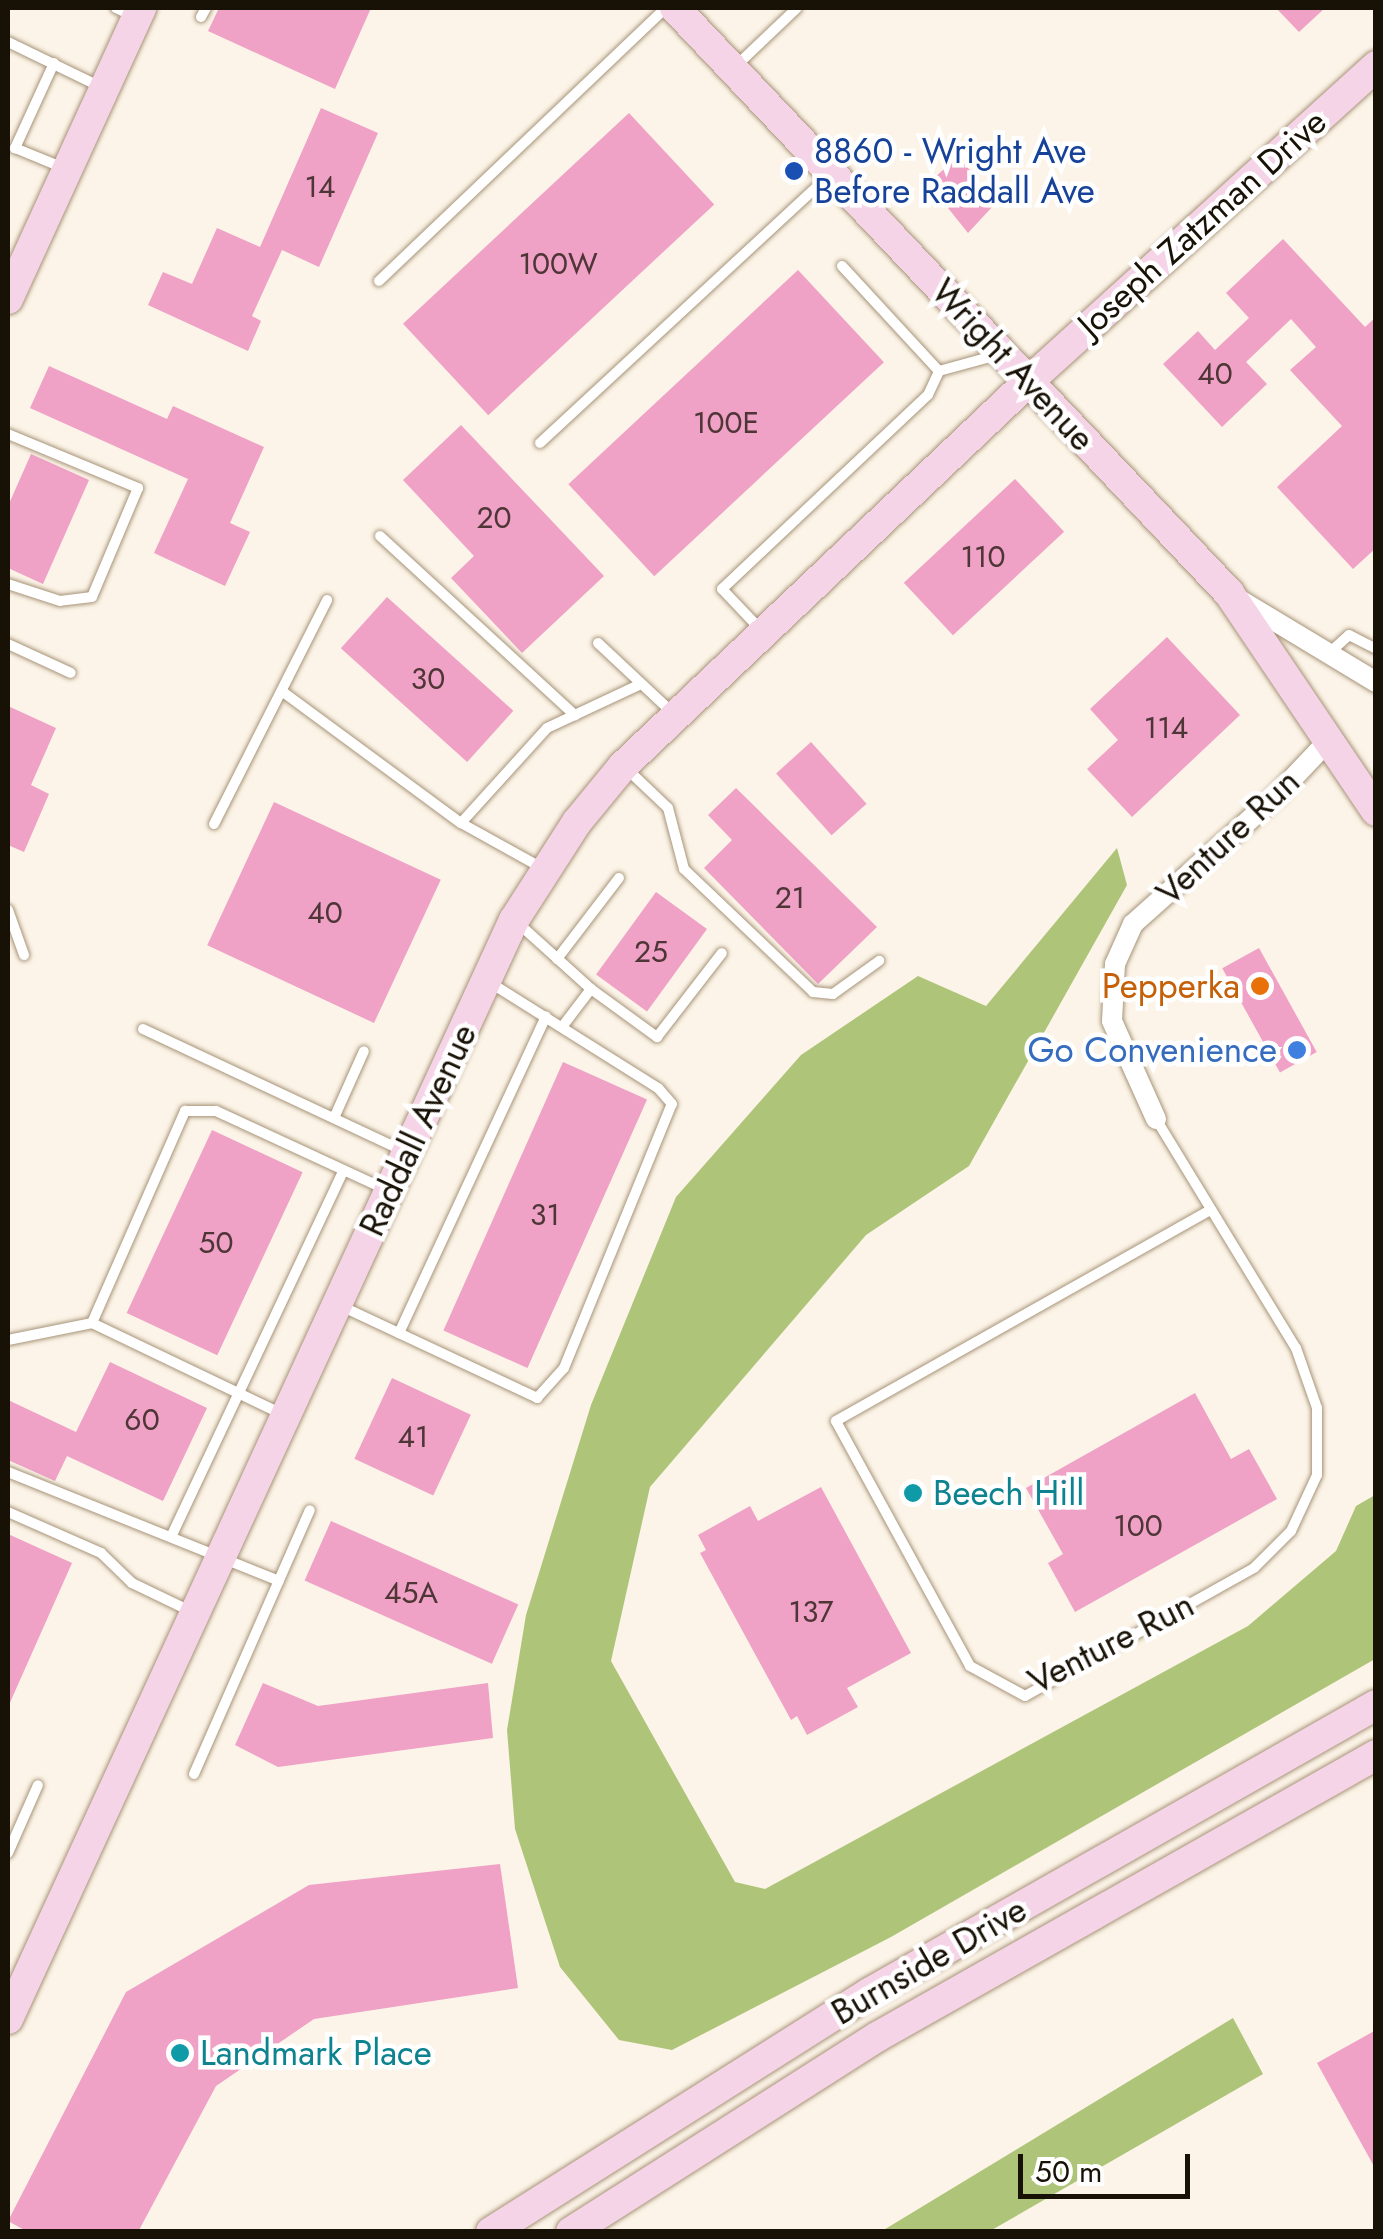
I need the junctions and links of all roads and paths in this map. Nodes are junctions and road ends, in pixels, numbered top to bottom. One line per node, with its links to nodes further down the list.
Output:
1 (666, 8): 14 (lane)
2 (675, 8): 8 (main road, Wright Avenue)
3 (797, 8): 8 (lane)
4 (131, 11): 9 (main road)
5 (8, 42): 6 (lane)
6 (54, 64): 9 (lane); 10 (lane)
7 (1376, 66): 18 (main road, Joseph Zatzman Drive)
8 (733, 69): 11 (main road, Wright Avenue)
9 (104, 89): 10 (main road)
10 (68, 169): 12 (main road)
11 (832, 174): 16 (main road, Wright Avenue); 20 (lane)
12 (18, 254): 15 (main road)
13 (842, 266): 17 (lane)
14 (379, 281)
15 (8, 300)
16 (1002, 353): 17 (lane); 18 (main road, Wright Avenue)
17 (939, 371): 25 (lane)
18 (1029, 381): 23 (main road, Wright Avenue); 25 (main road, Raddall Avenue)
19 (8, 434): 22 (lane)
20 (540, 443)
21 (380, 536): 34 (lane)
22 (8, 584)
23 (1230, 593): 29 (street); 36 (main road, Wright Avenue)
24 (328, 600): 33 (lane)
25 (763, 633): 35 (main road, Raddall Avenue)
26 (598, 643): 32 (lane)
27 (8, 644): 30 (lane)
28 (1376, 649): 29 (lane)
29 (1328, 654): 31 (street)
30 (71, 673)
31 (1376, 682)
32 (641, 684): 34 (lane); 35 (lane)
33 (283, 692): 40 (lane); 41 (lane)
34 (576, 715): 40 (lane)
35 (676, 716): 37 (main road, Raddall Avenue)
36 (1331, 738): 38 (main road, Wright Avenue); 39 (main road, Wright Avenue); 57 (street, Venture Run)
37 (623, 766): 42 (main road, Raddall Avenue); 49 (lane)
38 (1376, 772)
39 (1376, 811)
40 (461, 822): 42 (lane)
41 (214, 824)
42 (545, 869): 45 (main road, Raddall Avenue)
43 (618, 878): 48 (lane)
44 (8, 910): 47 (lane)
45 (514, 920): 48 (lane); 50 (main road, Raddall Avenue)
46 (722, 953): 51 (lane)
47 (24, 955)
48 (557, 958): 51 (lane)
49 (879, 961)
50 (488, 982): 52 (lane); 58 (main road, Raddall Avenue)
51 (590, 989): 53 (lane)
52 (546, 1017): 53 (lane); 64 (lane)
53 (562, 1027): 64 (lane)
54 (142, 1029): 56 (lane)
55 (364, 1052): 56 (lane)
56 (334, 1118): 58 (lane)
57 (1156, 1120): 61 (lane, Venture Run)
58 (406, 1152): 60 (main road, Raddall Avenue)
59 (342, 1173): 60 (lane); 63 (lane); 66 (lane)
60 (388, 1190): 62 (main road, Raddall Avenue)
61 (1210, 1210): 61 (lane, Venture Run)
62 (336, 1303): 64 (lane); 67 (main road, Raddall Avenue)
63 (92, 1324): 65 (lane); 66 (lane)
64 (399, 1333)
65 (8, 1340)
66 (238, 1393): 67 (lane); 71 (lane)
67 (284, 1415): 72 (main road, Raddall Avenue)
68 (8, 1472): 71 (lane)
69 (310, 1510): 73 (lane)
70 (8, 1512): 74 (lane)
71 (170, 1537): 72 (lane)
72 (220, 1556): 73 (lane); 74 (main road, Raddall Avenue)
73 (278, 1581): 77 (lane)
74 (196, 1614): 80 (main road, Raddall Avenue)
75 (1376, 1705): 81 (main road, Burnside Drive)
76 (1376, 1755): 82 (main road, Burnside Drive)
77 (194, 1774)
78 (38, 1785): 79 (lane)
79 (8, 1853)
80 (8, 2018)
81 (491, 2232)
82 (572, 2232)

